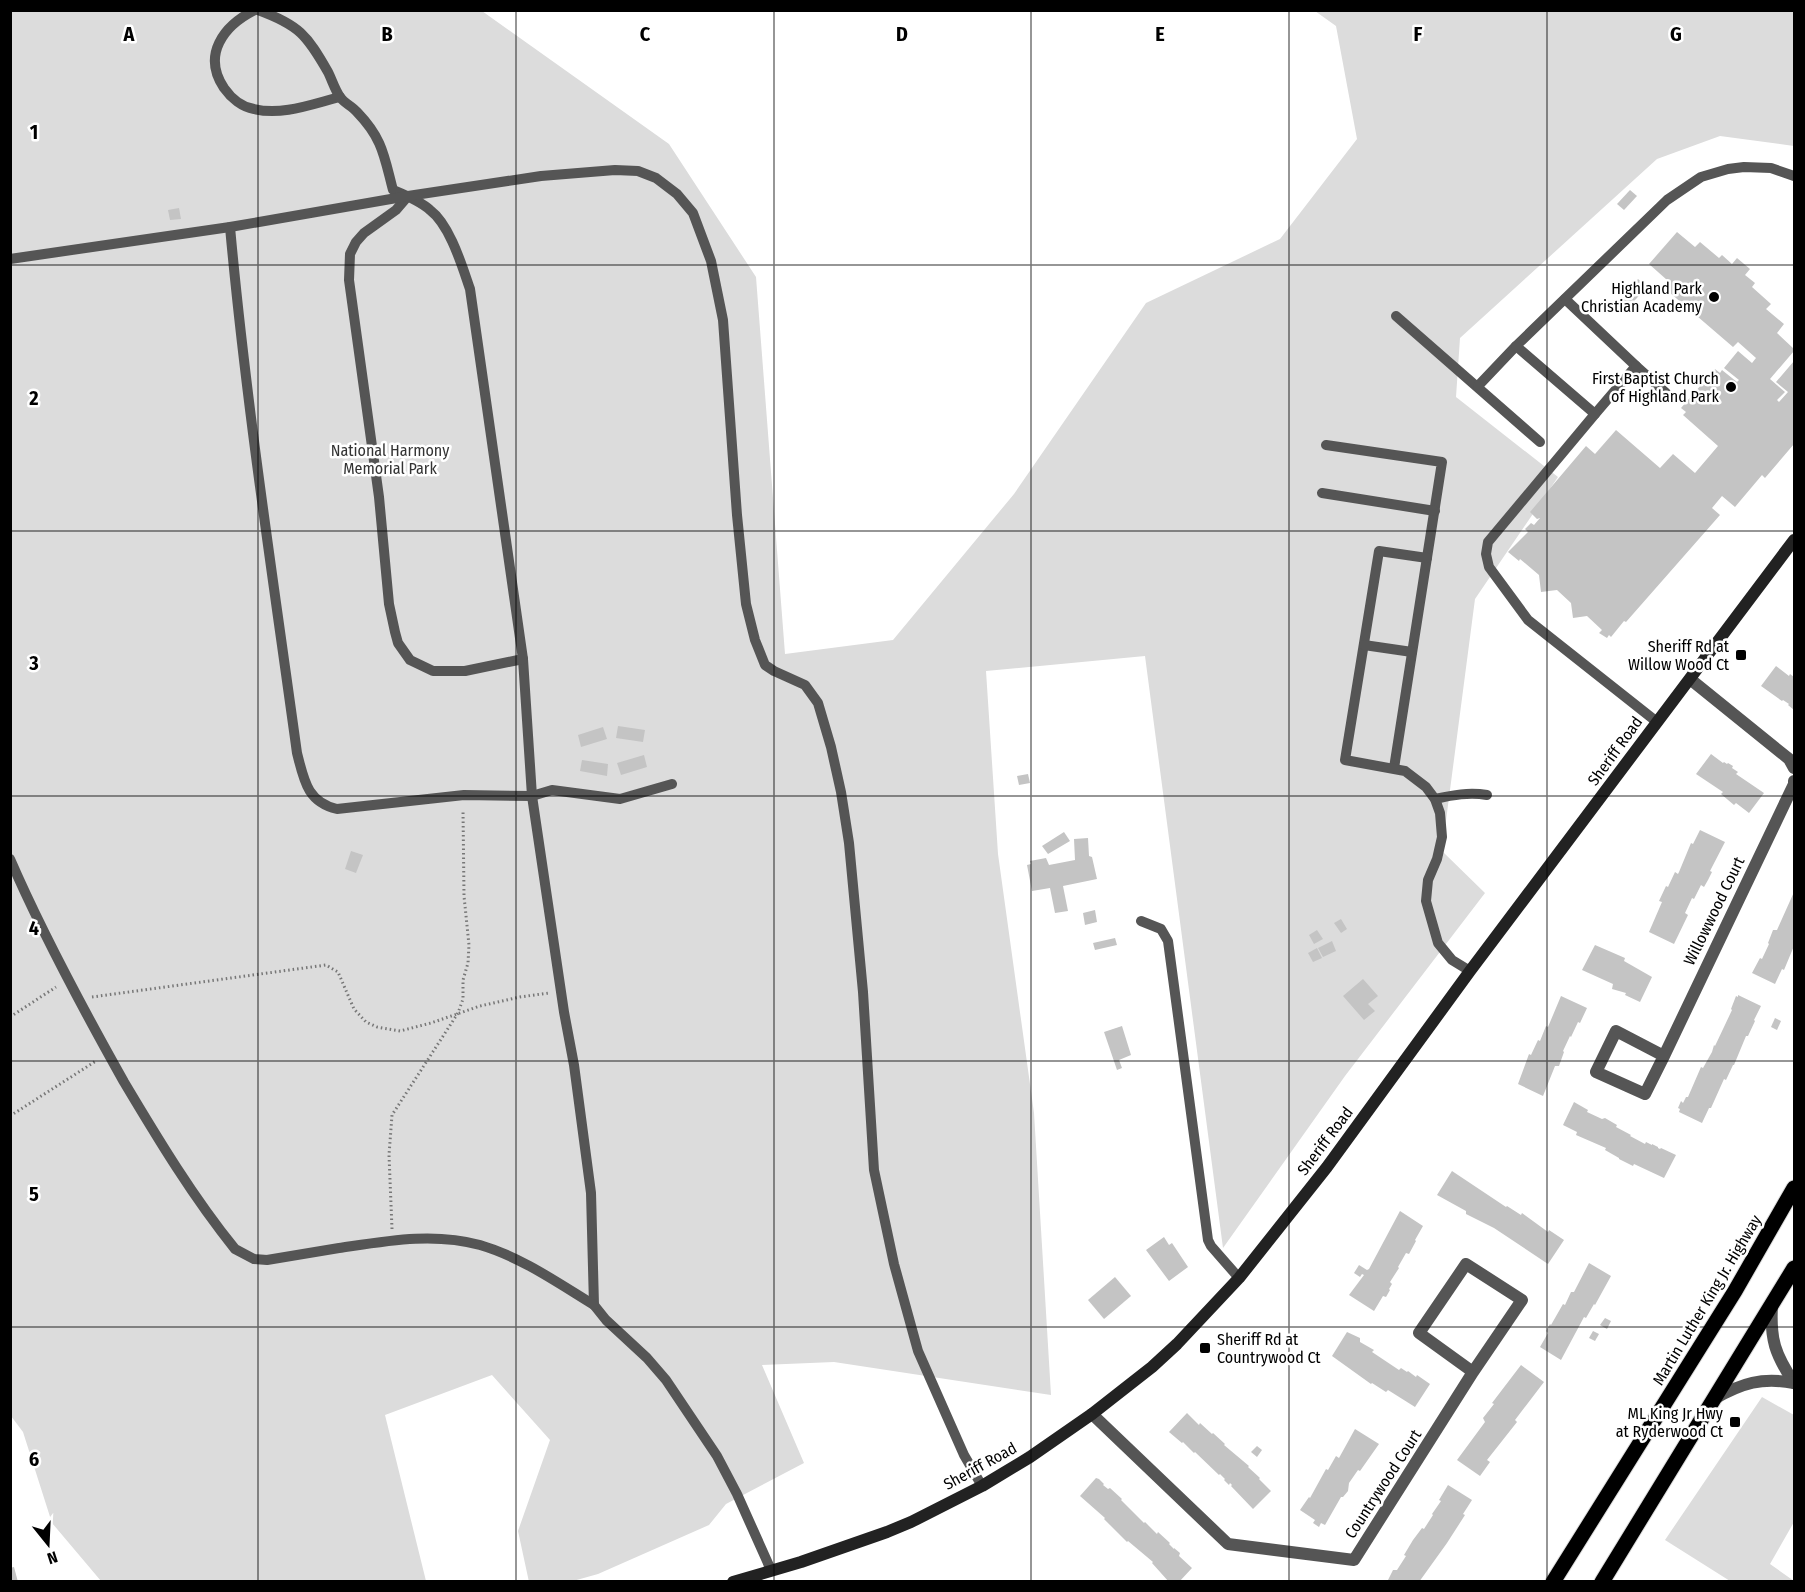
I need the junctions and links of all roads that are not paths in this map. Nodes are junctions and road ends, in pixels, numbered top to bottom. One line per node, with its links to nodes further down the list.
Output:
1 (256, 10): 2 (lane); 2 (lane)
2 (340, 97): 4 (lane)
3 (1794, 176): 7 (lane)
4 (408, 196): 5 (lane); 22 (lane); 22 (lane); 45 (lane)
5 (230, 227): 6 (lane); 30 (lane)
6 (10, 259)
7 (1565, 299): 9 (lane); 10 (lane)
8 (1396, 315): 11 (lane)
9 (1516, 346): 11 (lane); 13 (lane)
10 (1636, 366): 12 (lane); 13 (lane)
11 (1478, 386): 14 (lane)
12 (1666, 393)
13 (1595, 414): 24 (lane)
14 (1540, 442)
15 (1326, 445): 17 (lane)
16 (1322, 493): 17 (lane)
17 (1435, 511): 19 (lane)
18 (1794, 540): 23 (main road, Sheriff Road)
19 (1427, 558): 20 (lane); 21 (lane)
20 (1364, 645): 21 (lane); 25 (lane)
21 (1413, 652): 25 (lane)
22 (523, 659): 30 (lane)
23 (1690, 679): 24 (main road, Sheriff Road); 26 (street)
24 (1657, 722): 34 (main road, Sheriff Road)
25 (1394, 768): 31 (lane)
26 (1794, 768)
27 (1794, 781): 35 (street, Willowwood Court)
28 (672, 784): 30 (lane)
29 (1487, 795): 31 (lane)
30 (532, 796): 40 (lane)
31 (1436, 799): 34 (lane)
32 (10, 859): 40 (lane)
33 (1141, 921): 38 (lane)
34 (1470, 971): 38 (main road, Sheriff Road)
35 (1664, 1056): 35 (street, Willowwood Court)
36 (1794, 1188): 48 (main road, Martin Luther King Jr. Highway)
37 (1794, 1268): 39 (main road)
38 (1239, 1278): 44 (main road, Sheriff Road)
39 (1773, 1304): 42 (street); 43 (main road)
40 (594, 1305): 46 (lane)
41 (1473, 1372): 41 (street, Countrywood Court); 44 (street, Countrywood Court)
42 (1794, 1383): 43 (street)
43 (1714, 1400): 49 (main road)
44 (1092, 1414): 45 (main road, Sheriff Road)
45 (982, 1486): 46 (main road, Sheriff Road)
46 (773, 1576): 47 (main road, Sheriff Road)
47 (733, 1581)
48 (1553, 1581)
49 (1602, 1581)

